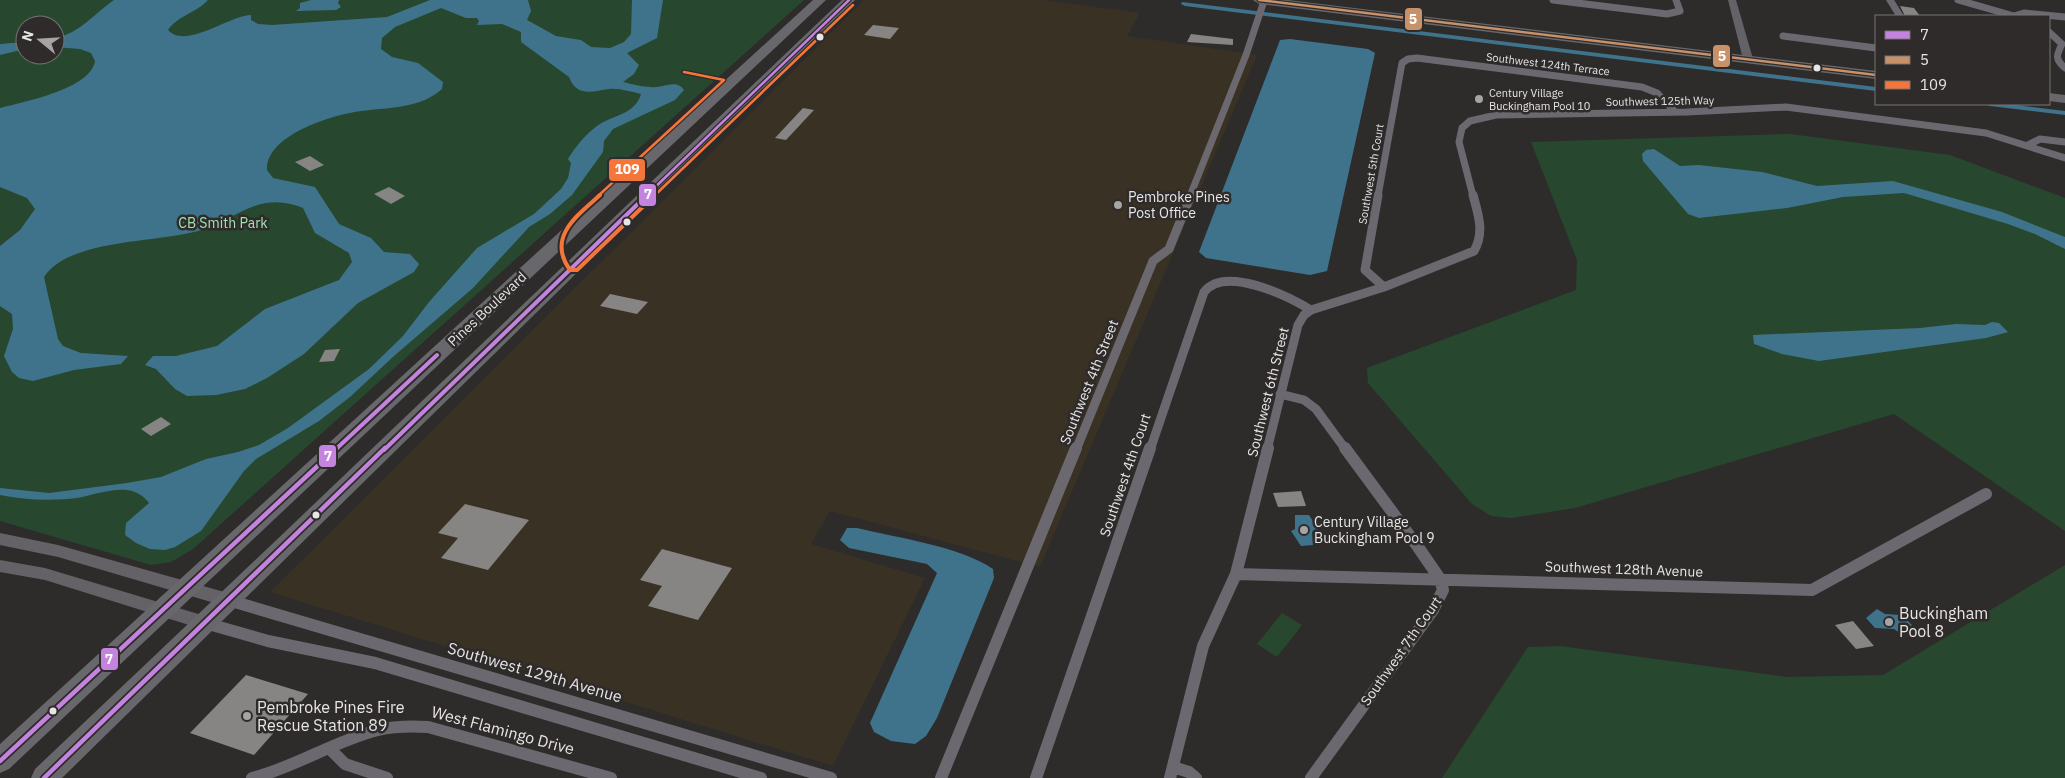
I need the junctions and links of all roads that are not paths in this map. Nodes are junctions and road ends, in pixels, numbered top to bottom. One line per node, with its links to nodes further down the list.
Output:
1 (820, 0): 23 (highway, Pines Boulevard)
2 (848, 0): 28 (highway, Pines Boulevard)
3 (1333, 0): 19 (highway)
4 (1554, 0): 5 (street)
5 (1676, 0)
6 (1732, 0): 19 (street)
7 (1890, 0): 10 (street)
8 (1958, 0): 11 (street)
9 (1261, 7): 19 (highway); 59 (street, Southwest 4th Street)
10 (1899, 15)
11 (2010, 15)
12 (2017, 15): 13 (street)
13 (2044, 15)
14 (2050, 16): 15 (street)
15 (2065, 17)
16 (2050, 33): 22 (street)
17 (1783, 36): 18 (street)
18 (1875, 48)
19 (1746, 54): 21 (highway); 24 (highway)
20 (1408, 59): 30 (street, Southwest 124th Terrace); 37 (street, Southwest 5th Court)
21 (1875, 65)
22 (2065, 68)
23 (743, 70): 28 (highway); 34 (highway, Pines Boulevard)
24 (1875, 75)
25 (2050, 86): 26 (highway)
26 (2065, 88)
27 (2050, 96): 29 (highway)
28 (746, 97): 36 (highway, Pines Boulevard)
29 (2065, 98)
30 (1675, 112): 32 (street, Southwest 125th Way); 37 (street, Southwest 125th Way)
31 (2065, 142): 32 (street)
32 (2028, 145): 33 (street, Southwest 125th Way)
33 (2065, 158)
34 (574, 228): 35 (highway, Pines Boulevard); 36 (highway)
35 (544, 256): 39 (highway); 46 (highway, Pines Boulevard)
36 (573, 264): 39 (highway, Pines Boulevard)
37 (1384, 287): 38 (street)
38 (1311, 310): 40 (street, Southwest 6th Street); 60 (street, Southwest 4th Court)
39 (499, 340): 47 (highway, Pines Boulevard)
40 (1280, 394): 44 (street, Southwest 6th Street); 45 (street, Southwest 7th Court)
41 (1986, 494): 45 (street, Southwest 128th Avenue)
42 (0, 539): 46 (street)
43 (0, 566): 48 (street)
44 (1236, 574): 45 (street, Southwest 128th Avenue); 52 (street, Southwest 6th Street)
45 (1440, 579): 62 (street, Southwest 7th Court)
46 (187, 588): 47 (street); 48 (highway, Pines Boulevard)
47 (228, 600): 49 (highway, Pines Boulevard); 58 (street, Southwest 129th Avenue)
48 (164, 609): 49 (street); 51 (highway, Pines Boulevard)
49 (205, 623): 53 (highway, Pines Boulevard); 57 (street)
50 (329, 748): 54 (street, West Flamingo Drive); 55 (street); 56 (street, West Flamingo Drive)
51 (0, 761)
52 (1171, 773): 61 (street)
53 (44, 778)
54 (252, 778)
55 (387, 778)
56 (612, 778)
57 (761, 778)
58 (831, 778)
59 (941, 778)
60 (1036, 778)
61 (1196, 778)
62 (1311, 778)

